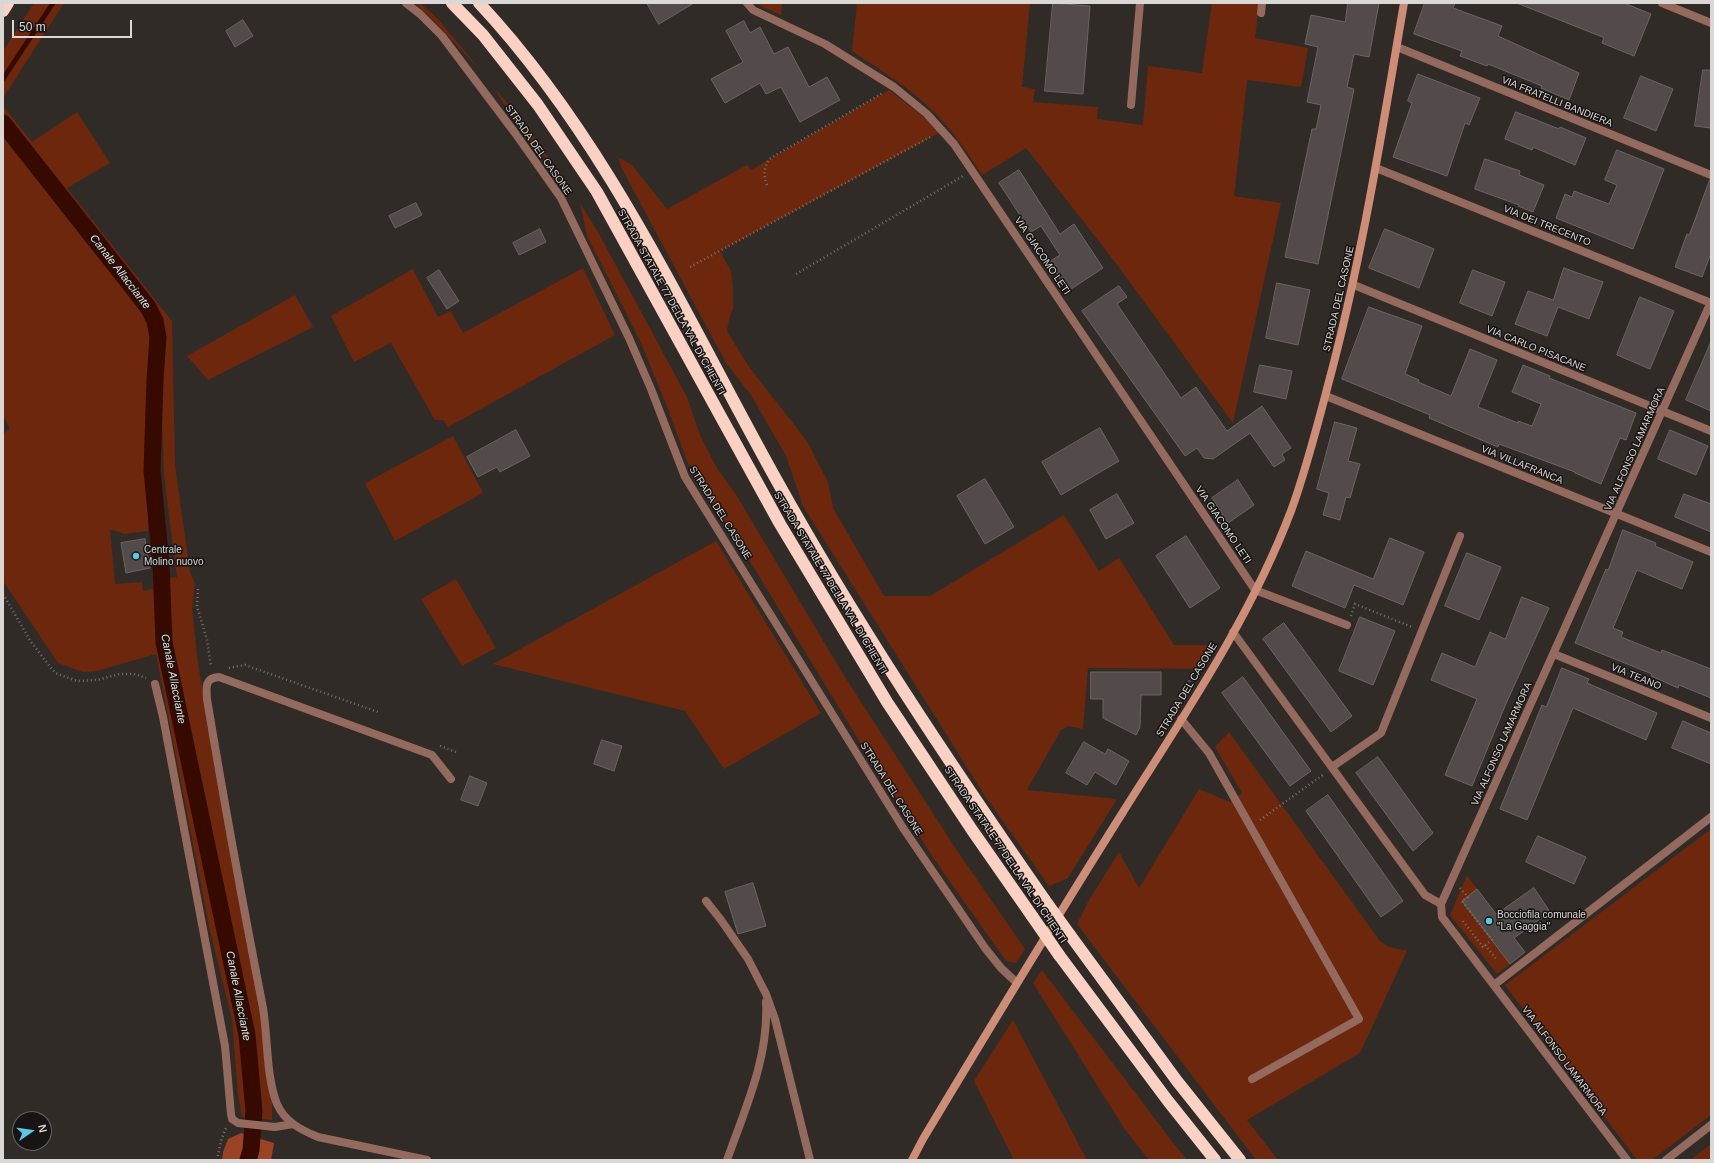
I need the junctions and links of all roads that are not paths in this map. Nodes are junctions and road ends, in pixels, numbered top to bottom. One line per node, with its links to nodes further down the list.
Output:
1 (8, 3): 10 (highway)
2 (406, 3): 37 (street, STRADA DEL CASONE)
3 (452, 3): 47 (highway, STRADA STATALE 77 DELLA VAL DI CHIENTI, bridge)
4 (478, 3): 48 (highway, STRADA STATALE 77 DELLA VAL DI CHIENTI, bridge)
5 (747, 3): 25 (street, VIA GIACOMO LETI)
6 (1140, 3): 14 (street)
7 (1262, 3): 11 (street)
8 (1404, 3): 13 (street, STRADA DEL CASONE)
9 (1662, 3): 12 (street)
10 (3, 11)
11 (1261, 13)
12 (1711, 23)
13 (1396, 47): 15 (street, STRADA DEL CASONE); 16 (street, VIA FRATELLI BANDIERA)
14 (1131, 106)
15 (1376, 168): 17 (street, STRADA DEL CASONE); 18 (street, VIA DEI TRECENTO)
16 (1711, 175)
17 (1354, 285): 19 (street, STRADA DEL CASONE); 20 (street, VIA CARLO PISACANE)
18 (1711, 303): 20 (street, VIA ALFONSO LAMARMORA)
19 (1326, 396): 22 (street, VIA VILLAFRANCA); 25 (street, STRADA DEL CASONE)
20 (1663, 411): 21 (street, VIA CARLO PISACANE); 22 (street, VIA ALFONSO LAMARMORA)
21 (1711, 431)
22 (1617, 514): 24 (street, VIA VILLAFRANCA); 28 (street, VIA ALFONSO LAMARMORA)
23 (1460, 536): 32 (street)
24 (1711, 552)
25 (1255, 590): 26 (street); 27 (street, STRADA DEL CASONE)
26 (1347, 625)
27 (1234, 632): 31 (street, STRADA DEL CASONE); 32 (street)
28 (1554, 654): 30 (street, VIA TEANO); 36 (street, VIA ALFONSO LAMARMORA)
29 (154, 684): 41 (street)
30 (1711, 718)
31 (1181, 719): 37 (street, STRADA DEL CASONE); 40 (street)
32 (1332, 767): 36 (street)
33 (451, 778): 41 (street)
34 (1711, 817): 38 (street)
35 (706, 901): 39 (street)
36 (1441, 904): 38 (street, VIA ALFONSO LAMARMORA)
37 (1017, 983): 46 (street, STRADA DEL CASONE)
38 (1494, 985): 49 (street, VIA ALFONSO LAMARMORA)
39 (766, 994): 44 (street); 45 (street)
40 (1252, 1079)
41 (293, 1124): 43 (street)
42 (1711, 1125): 50 (street)
43 (427, 1160)
44 (727, 1160)
45 (810, 1160)
46 (912, 1160)
47 (1215, 1160)
48 (1240, 1160)
49 (1627, 1160)
50 (1666, 1160)

